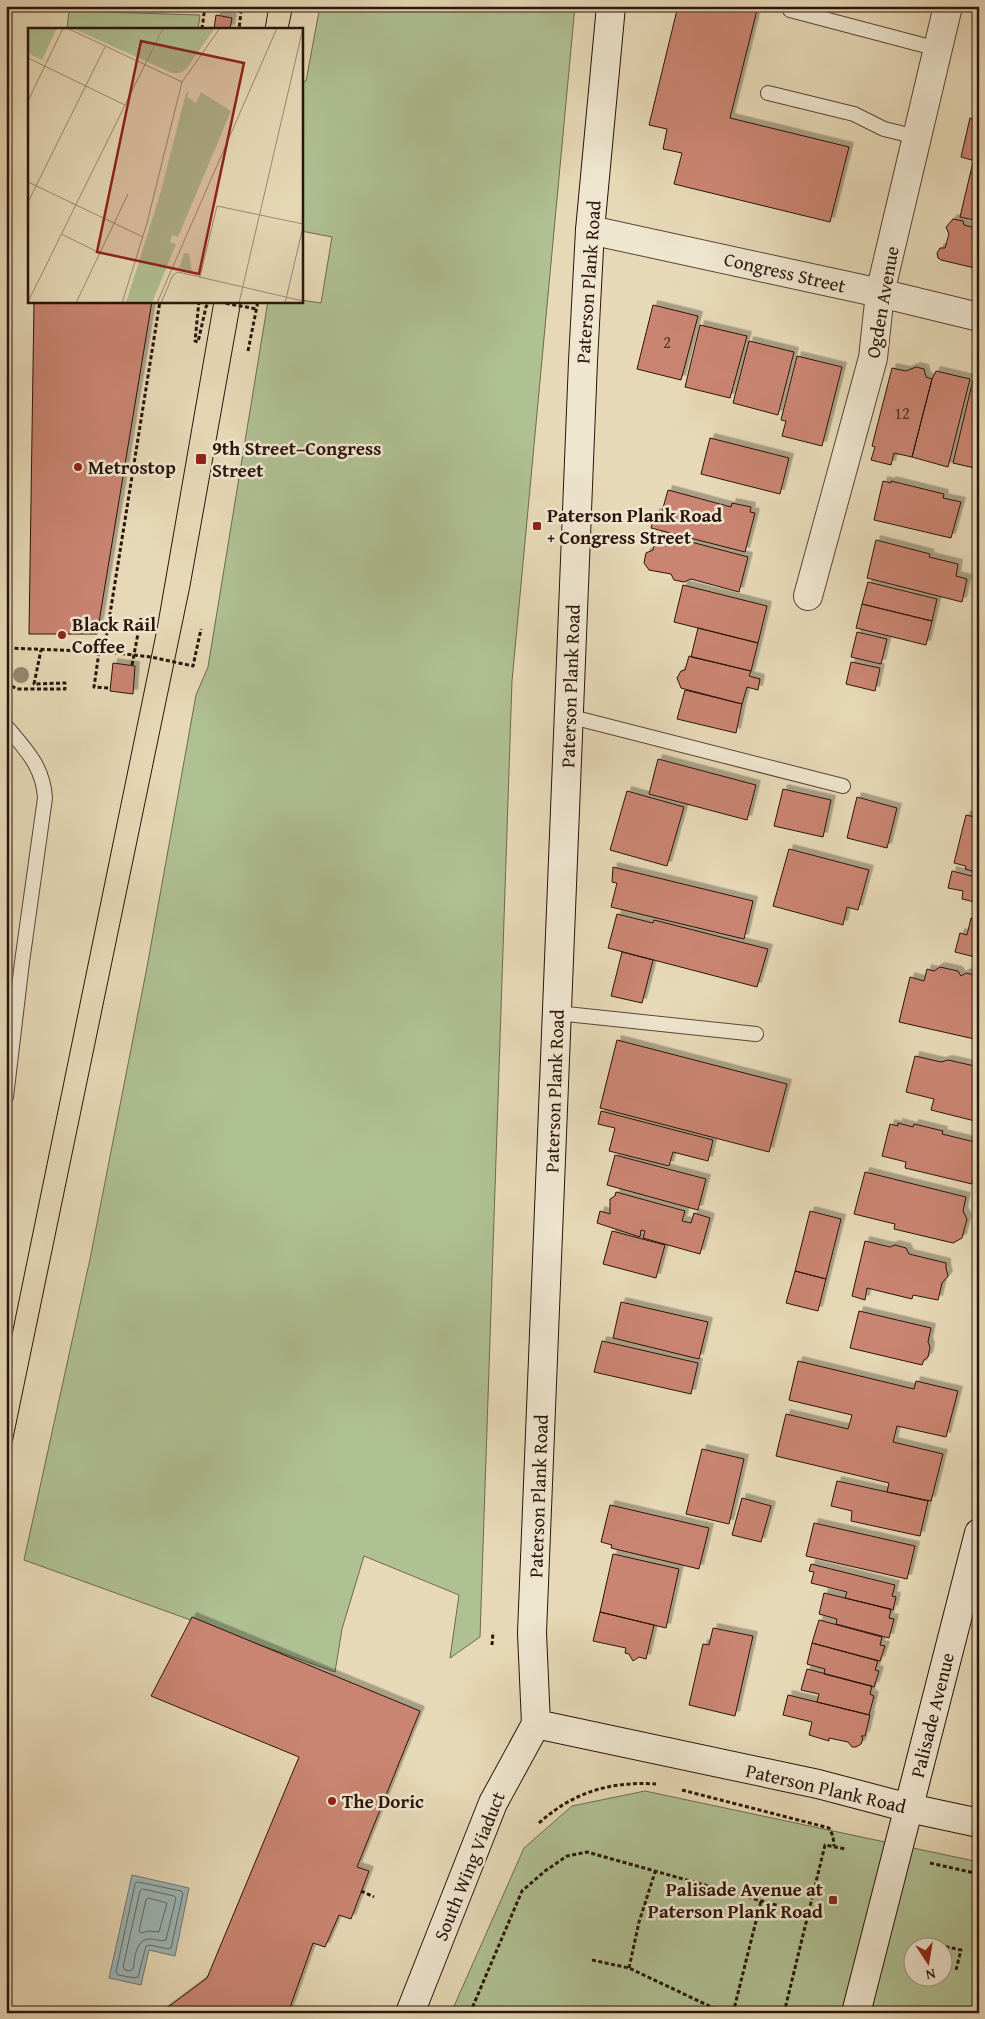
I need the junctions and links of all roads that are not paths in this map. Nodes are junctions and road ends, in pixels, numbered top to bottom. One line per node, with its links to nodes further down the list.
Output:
1 (611, 6): 7 (main road, Paterson Plank Road)
2 (948, 6): 4 (main road, Ogden Avenue)
3 (790, 10): 4 (lane)
4 (938, 49): 6 (main road, Ogden Avenue)
5 (768, 93): 6 (lane)
6 (917, 137): 8 (main road, Ogden Avenue)
7 (590, 230): 8 (main road, Congress Street); 11 (main road, Paterson Plank Road)
8 (880, 294): 9 (main road, Congress Street); 10 (main road, Ogden Avenue)
9 (979, 317)
10 (808, 596)
11 (568, 716): 13 (lane); 14 (main road, Paterson Plank Road)
12 (6, 726): 16 (lane)
13 (843, 786)
14 (557, 1013): 15 (lane); 18 (main road, Paterson Plank Road)
15 (756, 1034)
16 (6, 1097)
17 (979, 1533): 19 (main road, Palisade Avenue)
18 (536, 1724): 19 (main road, Paterson Plank Road); 21 (main road, South Wing Viaduct)
19 (909, 1808): 20 (main road, Paterson Plank Road); 22 (main road, Palisade Avenue)
20 (979, 1823)
21 (410, 2013)
22 (856, 2013)

